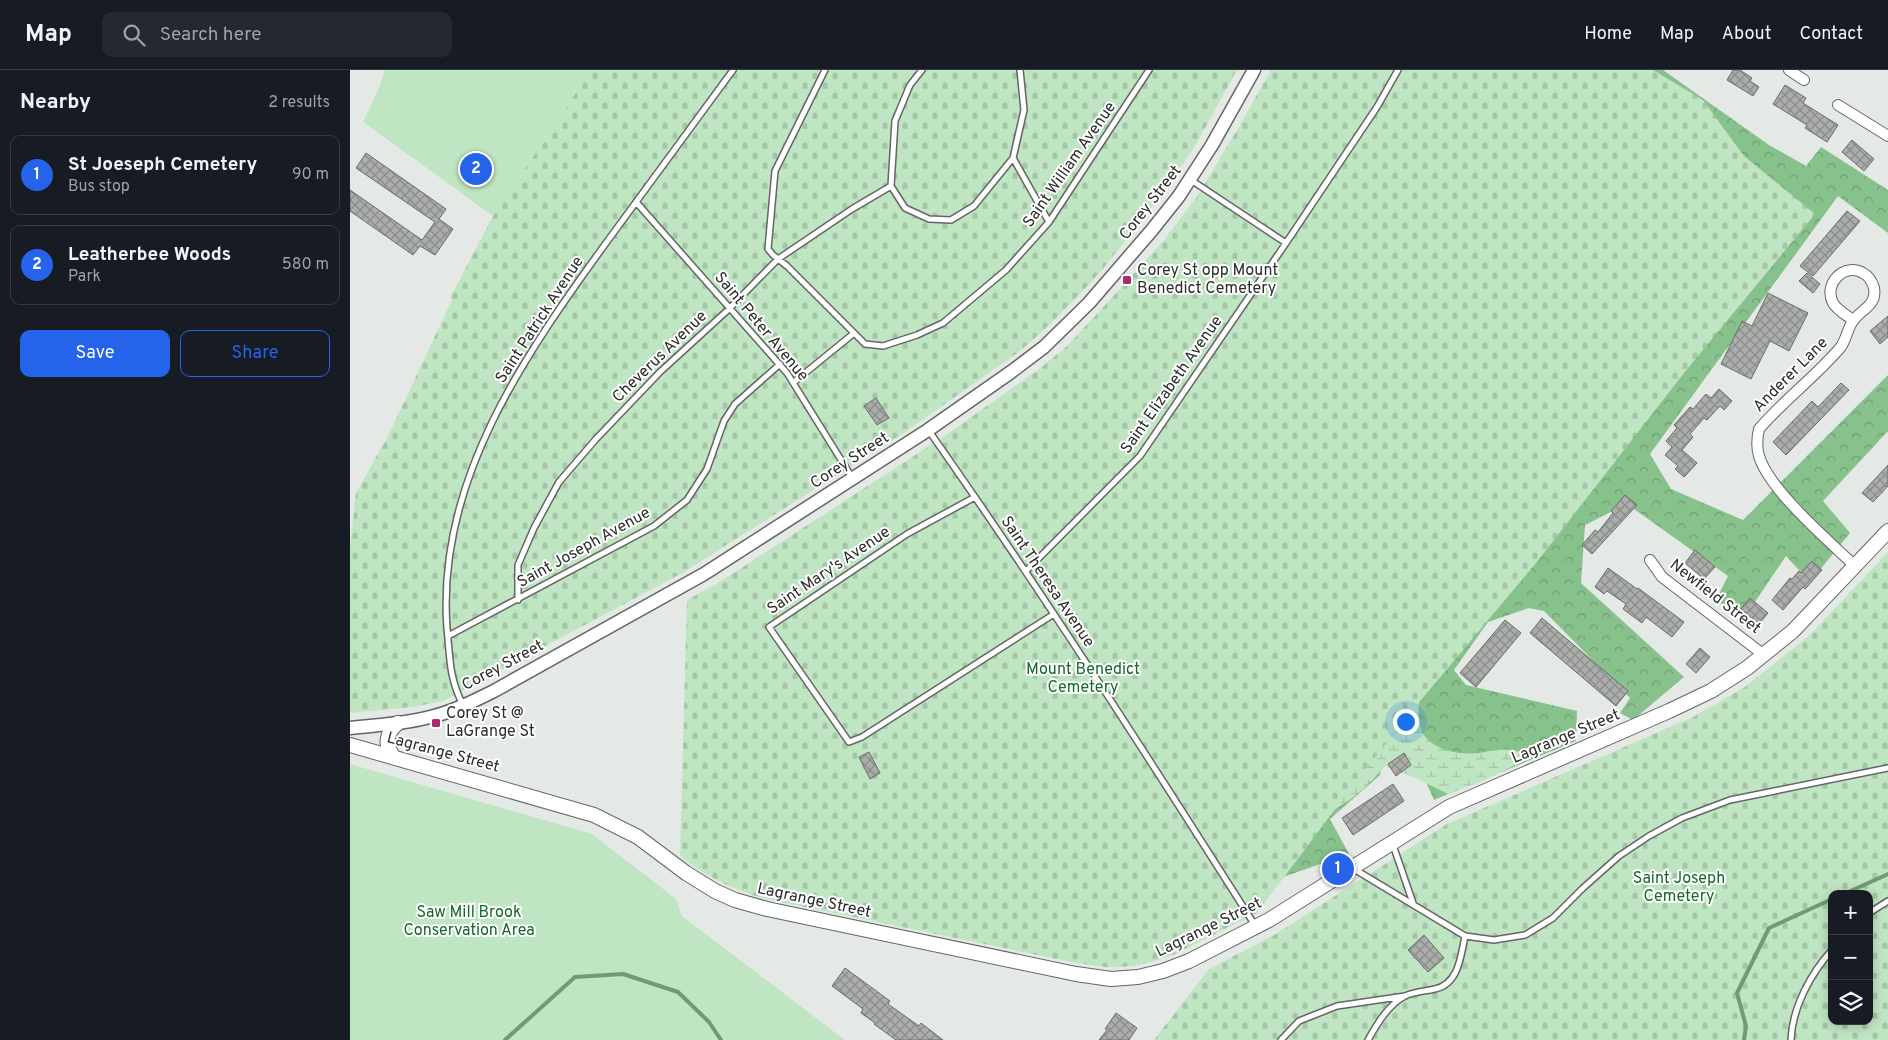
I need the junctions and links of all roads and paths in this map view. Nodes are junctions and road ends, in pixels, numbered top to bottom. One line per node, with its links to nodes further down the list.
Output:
1 (733, 70): 15 (lane, Saint Patrick Avenue)
2 (825, 70): 18 (lane, Saint William Avenue)
3 (922, 70): 14 (lane)
4 (1020, 70): 12 (lane)
5 (1254, 70): 13 (street, Corey Street)
6 (1398, 70): 17 (lane, Saint Elizabeth Avenue)
7 (1789, 70): 9 (street)
8 (1146, 71): 16 (lane, Saint William Avenue)
9 (1804, 80)
10 (1838, 104): 11 (street)
11 (1888, 136)
12 (1012, 158): 14 (lane); 16 (lane)
13 (1190, 180): 17 (lane); 24 (street, Corey Street)
14 (891, 186): 18 (lane, Cheverus Avenue)
15 (636, 202): 19 (lane, Saint Peter Avenue); 33 (lane, Saint Patrick Avenue)
16 (1049, 222): 21 (lane, Saint William Avenue)
17 (1286, 243): 30 (lane, Saint Elizabeth Avenue)
18 (778, 259): 19 (lane, Cheverus Avenue); 21 (lane, Saint William Avenue)
19 (729, 309): 22 (lane, Saint Peter Avenue); 31 (lane, Cheverus Avenue)
20 (1853, 320): 20 (street, Anderer Lane); 29 (street, Anderer Lane)
21 (853, 334): 23 (lane)
22 (780, 364): 23 (lane, Saint Peter Avenue); 31 (lane, Saint Joseph Avenue)
23 (794, 382): 25 (lane, Saint Peter Avenue)
24 (928, 430): 25 (street, Corey Street); 26 (lane, Saint Theresa Avenue)
25 (853, 479): 35 (street, Corey Street)
26 (975, 497): 30 (lane, Saint Theresa Avenue); 32 (lane, Saint Mary's Avenue)
27 (1888, 531): 29 (main road, Lagrange Street)
28 (1650, 560): 34 (street, Newfield Street)
29 (1855, 566): 34 (main road, Lagrange Street)
30 (1026, 571): 32 (lane, Saint Theresa Avenue)
31 (518, 600): 33 (lane, Saint Joseph Avenue)
32 (1054, 614): 46 (lane, Saint Theresa Avenue)
33 (448, 636): 35 (lane, Saint Patrick Avenue)
34 (1764, 654): 41 (main road, Lagrange Street)
35 (463, 705): 36 (street, Corey Street)
36 (398, 722): 37 (street, Corey Street); 39 (main road)
37 (350, 728)
38 (350, 745): 39 (main road, Lagrange Street)
39 (394, 757): 46 (main road, Lagrange Street)
40 (1888, 768): 47 (lane)
41 (1392, 842): 42 (main road, Lagrange Street); 44 (lane)
42 (1352, 868): 44 (lane); 46 (main road, Lagrange Street)
43 (1888, 901): 45 (lane)
44 (1413, 904): 47 (lane)
45 (1873, 910)
46 (1256, 927)
47 (1466, 936): 49 (lane)
48 (1828, 954): 52 (lane)
49 (1405, 996): 50 (lane); 51 (lane)
50 (1281, 1040)
51 (1368, 1040)
52 (1791, 1040)

